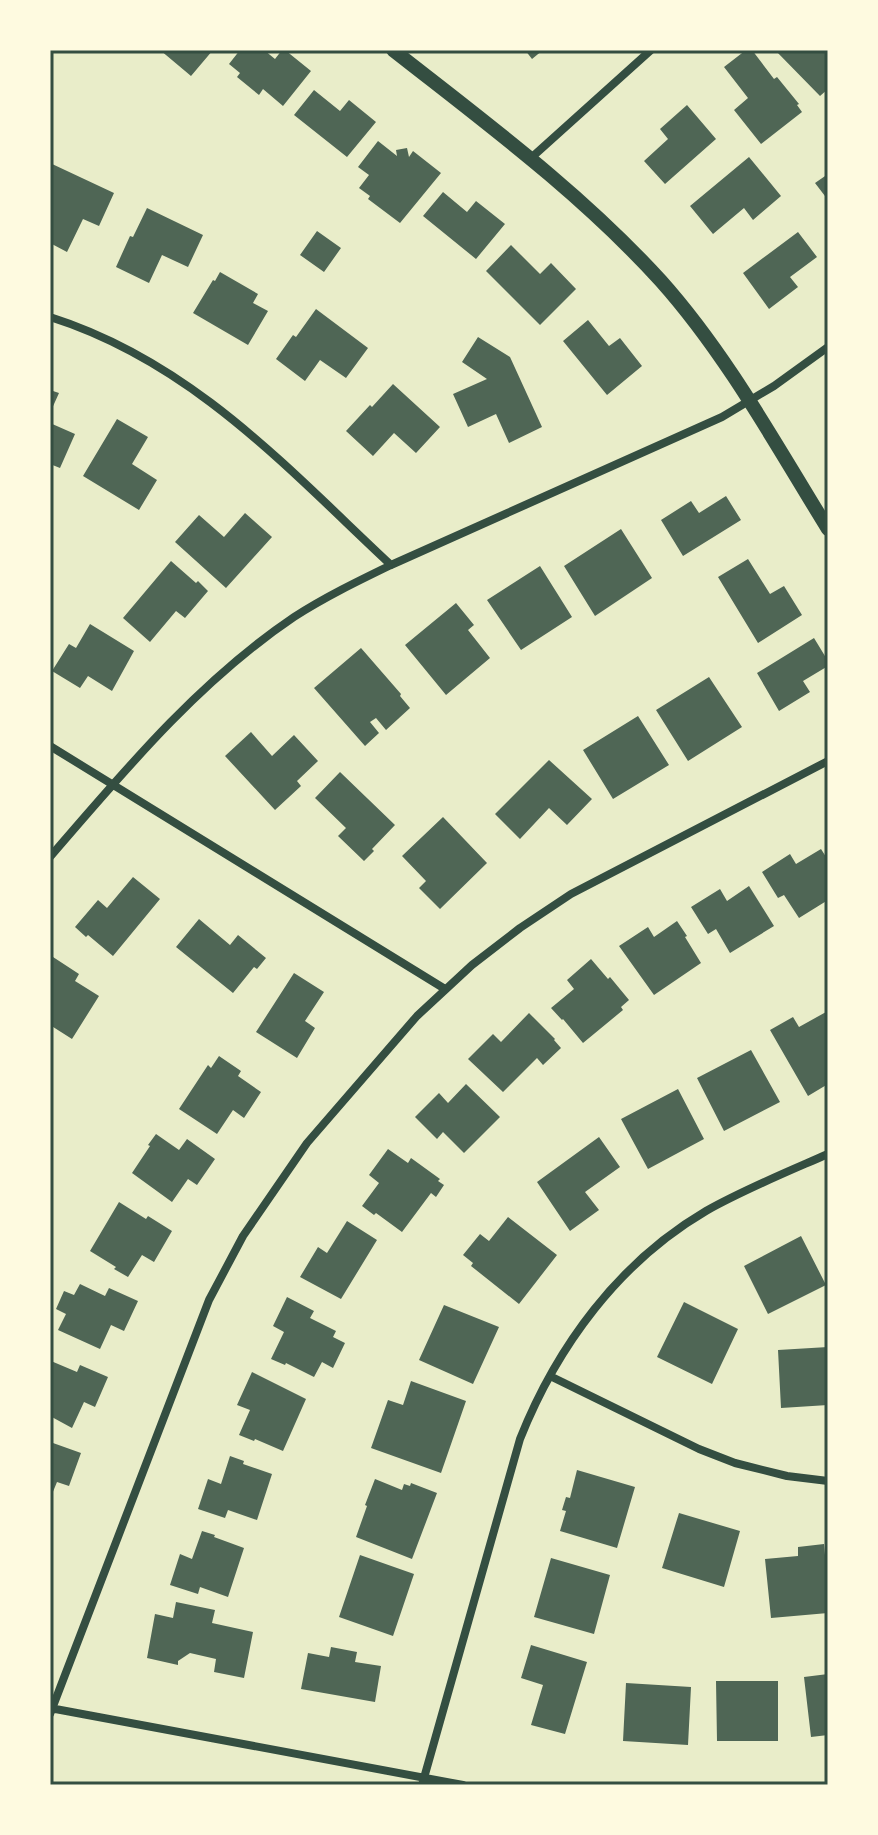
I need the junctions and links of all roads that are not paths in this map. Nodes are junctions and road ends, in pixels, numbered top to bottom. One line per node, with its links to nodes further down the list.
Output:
1 (393, 50): 3 (street)
2 (651, 50): 3 (street)
3 (531, 158): 6 (street)
4 (50, 317): 8 (street)
5 (828, 347): 6 (street)
6 (749, 402): 7 (street); 8 (street)
7 (828, 529)
8 (391, 565): 11 (street)
9 (50, 746): 11 (street)
10 (828, 761): 13 (street)
11 (113, 785): 12 (street); 13 (street)
12 (50, 857)
13 (445, 989): 17 (street)
14 (828, 1154): 15 (street)
15 (550, 1376): 16 (street); 18 (street)
16 (828, 1481)
17 (51, 1710): 18 (street)
18 (423, 1782): 19 (street)
19 (463, 1785)

